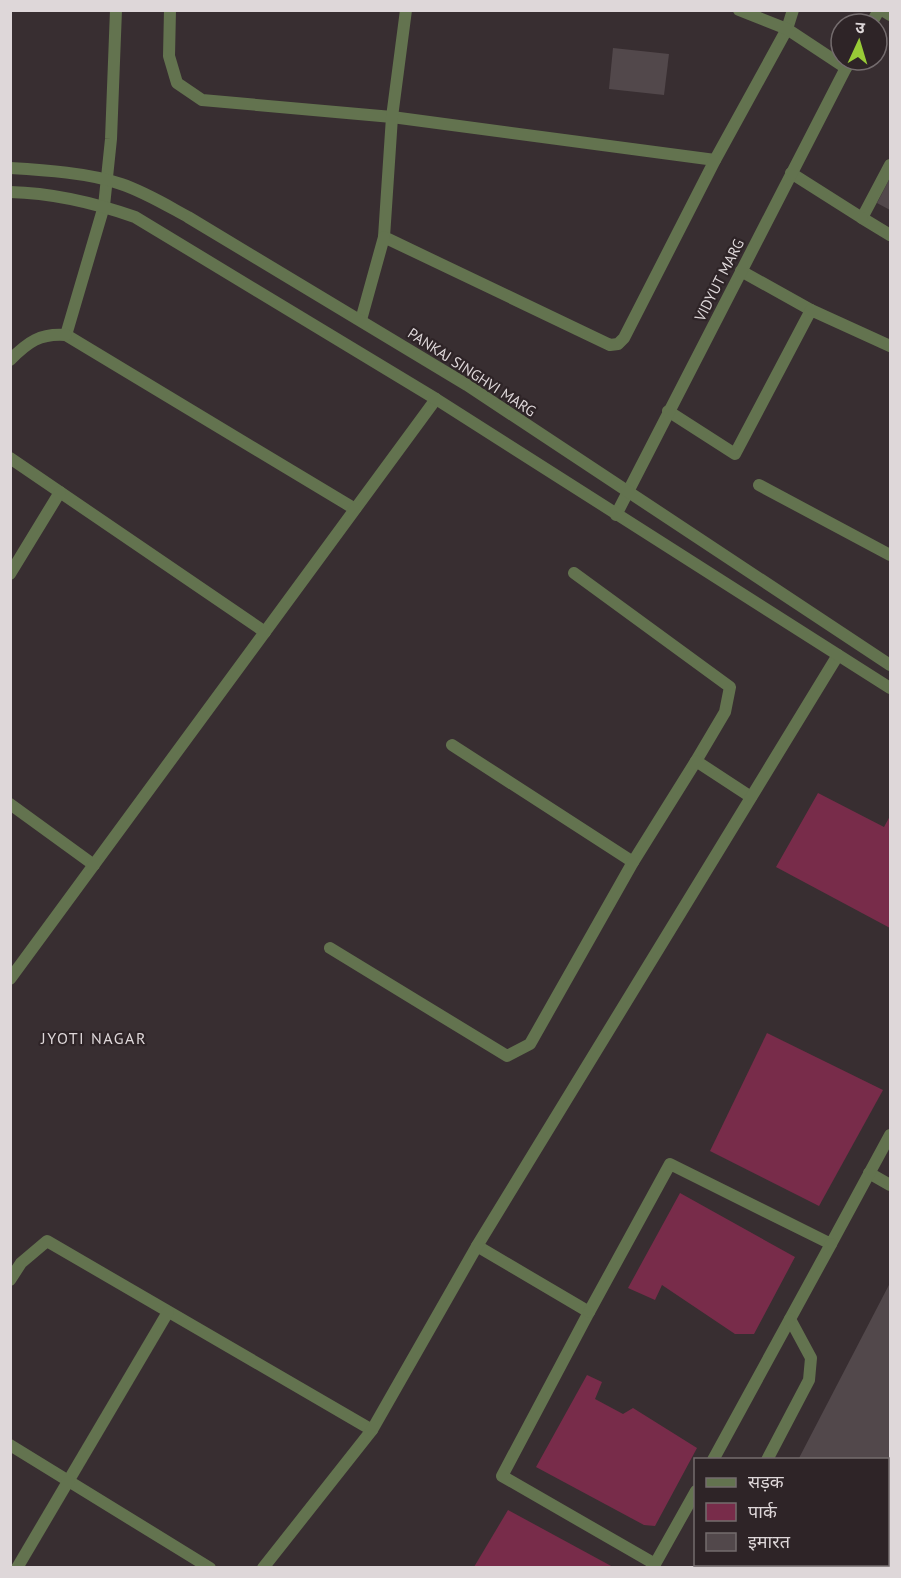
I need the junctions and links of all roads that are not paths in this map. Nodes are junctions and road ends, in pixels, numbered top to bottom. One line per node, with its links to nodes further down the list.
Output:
1 (116, 10): 16 (street)
2 (170, 10): 11 (street)
3 (406, 10): 11 (street)
4 (739, 10): 8 (street)
5 (793, 10): 8 (street)
6 (880, 10): 7 (street)
7 (891, 15)
8 (787, 29): 9 (street); 12 (street)
9 (829, 53)
10 (844, 72): 15 (street, VIDYUT MARG)
11 (392, 117): 12 (street); 21 (street)
12 (715, 160): 21 (street)
13 (891, 165): 19 (street)
14 (10, 168): 16 (street, PANKAJ SINGHVI MARG)
15 (792, 173): 19 (street); 22 (street, VIDYUT MARG)
16 (106, 180): 18 (street); 24 (street, PANKAJ SINGHVI MARG)
17 (10, 192): 18 (street)
18 (104, 206): 25 (street); 28 (street)
19 (862, 218): 20 (street)
20 (891, 235)
21 (384, 237): 24 (street)
22 (741, 271): 23 (street); 29 (street, VIDYUT MARG)
23 (811, 310): 26 (street); 29 (street)
24 (361, 320): 33 (street, PANKAJ SINGHVI MARG)
25 (66, 335): 27 (street); 34 (street)
26 (891, 346)
27 (10, 360)
28 (436, 399): 34 (street); 35 (street)
29 (668, 411): 33 (street, VIDYUT MARG)
30 (10, 458): 32 (street)
31 (759, 485): 36 (street)
32 (60, 492): 38 (street); 39 (street)
33 (626, 492): 35 (street, VIDYUT MARG); 40 (street, PANKAJ SINGHVI MARG)
34 (355, 509): 39 (street)
35 (615, 515): 41 (street)
36 (891, 555)
37 (574, 573): 45 (street)
38 (10, 574)
39 (265, 632): 49 (street)
40 (848, 637): 41 (street); 42 (street, PANKAJ SINGHVI MARG)
41 (838, 655): 43 (street); 46 (street)
42 (891, 665)
43 (891, 687)
44 (452, 745): 48 (street)
45 (696, 761): 46 (street); 48 (street)
46 (751, 797): 56 (street)
47 (10, 804): 49 (street)
48 (633, 862): 50 (street)
49 (94, 865): 51 (street)
50 (330, 948)
51 (10, 979)
52 (891, 1135): 53 (street)
53 (869, 1173): 54 (street); 55 (street)
54 (891, 1185)
55 (831, 1244): 59 (street); 60 (street)
56 (477, 1246): 59 (street); 61 (street)
57 (10, 1280): 58 (street)
58 (168, 1312): 61 (street); 65 (street)
59 (589, 1312): 67 (street)
60 (790, 1319): 63 (street); 64 (street)
61 (372, 1430): 70 (street)
62 (10, 1445): 65 (street)
63 (713, 1458)
64 (768, 1458)
65 (68, 1482): 68 (street); 69 (street)
66 (694, 1495): 67 (street)
67 (654, 1566)
68 (17, 1568)
69 (210, 1568)
70 (263, 1568)

